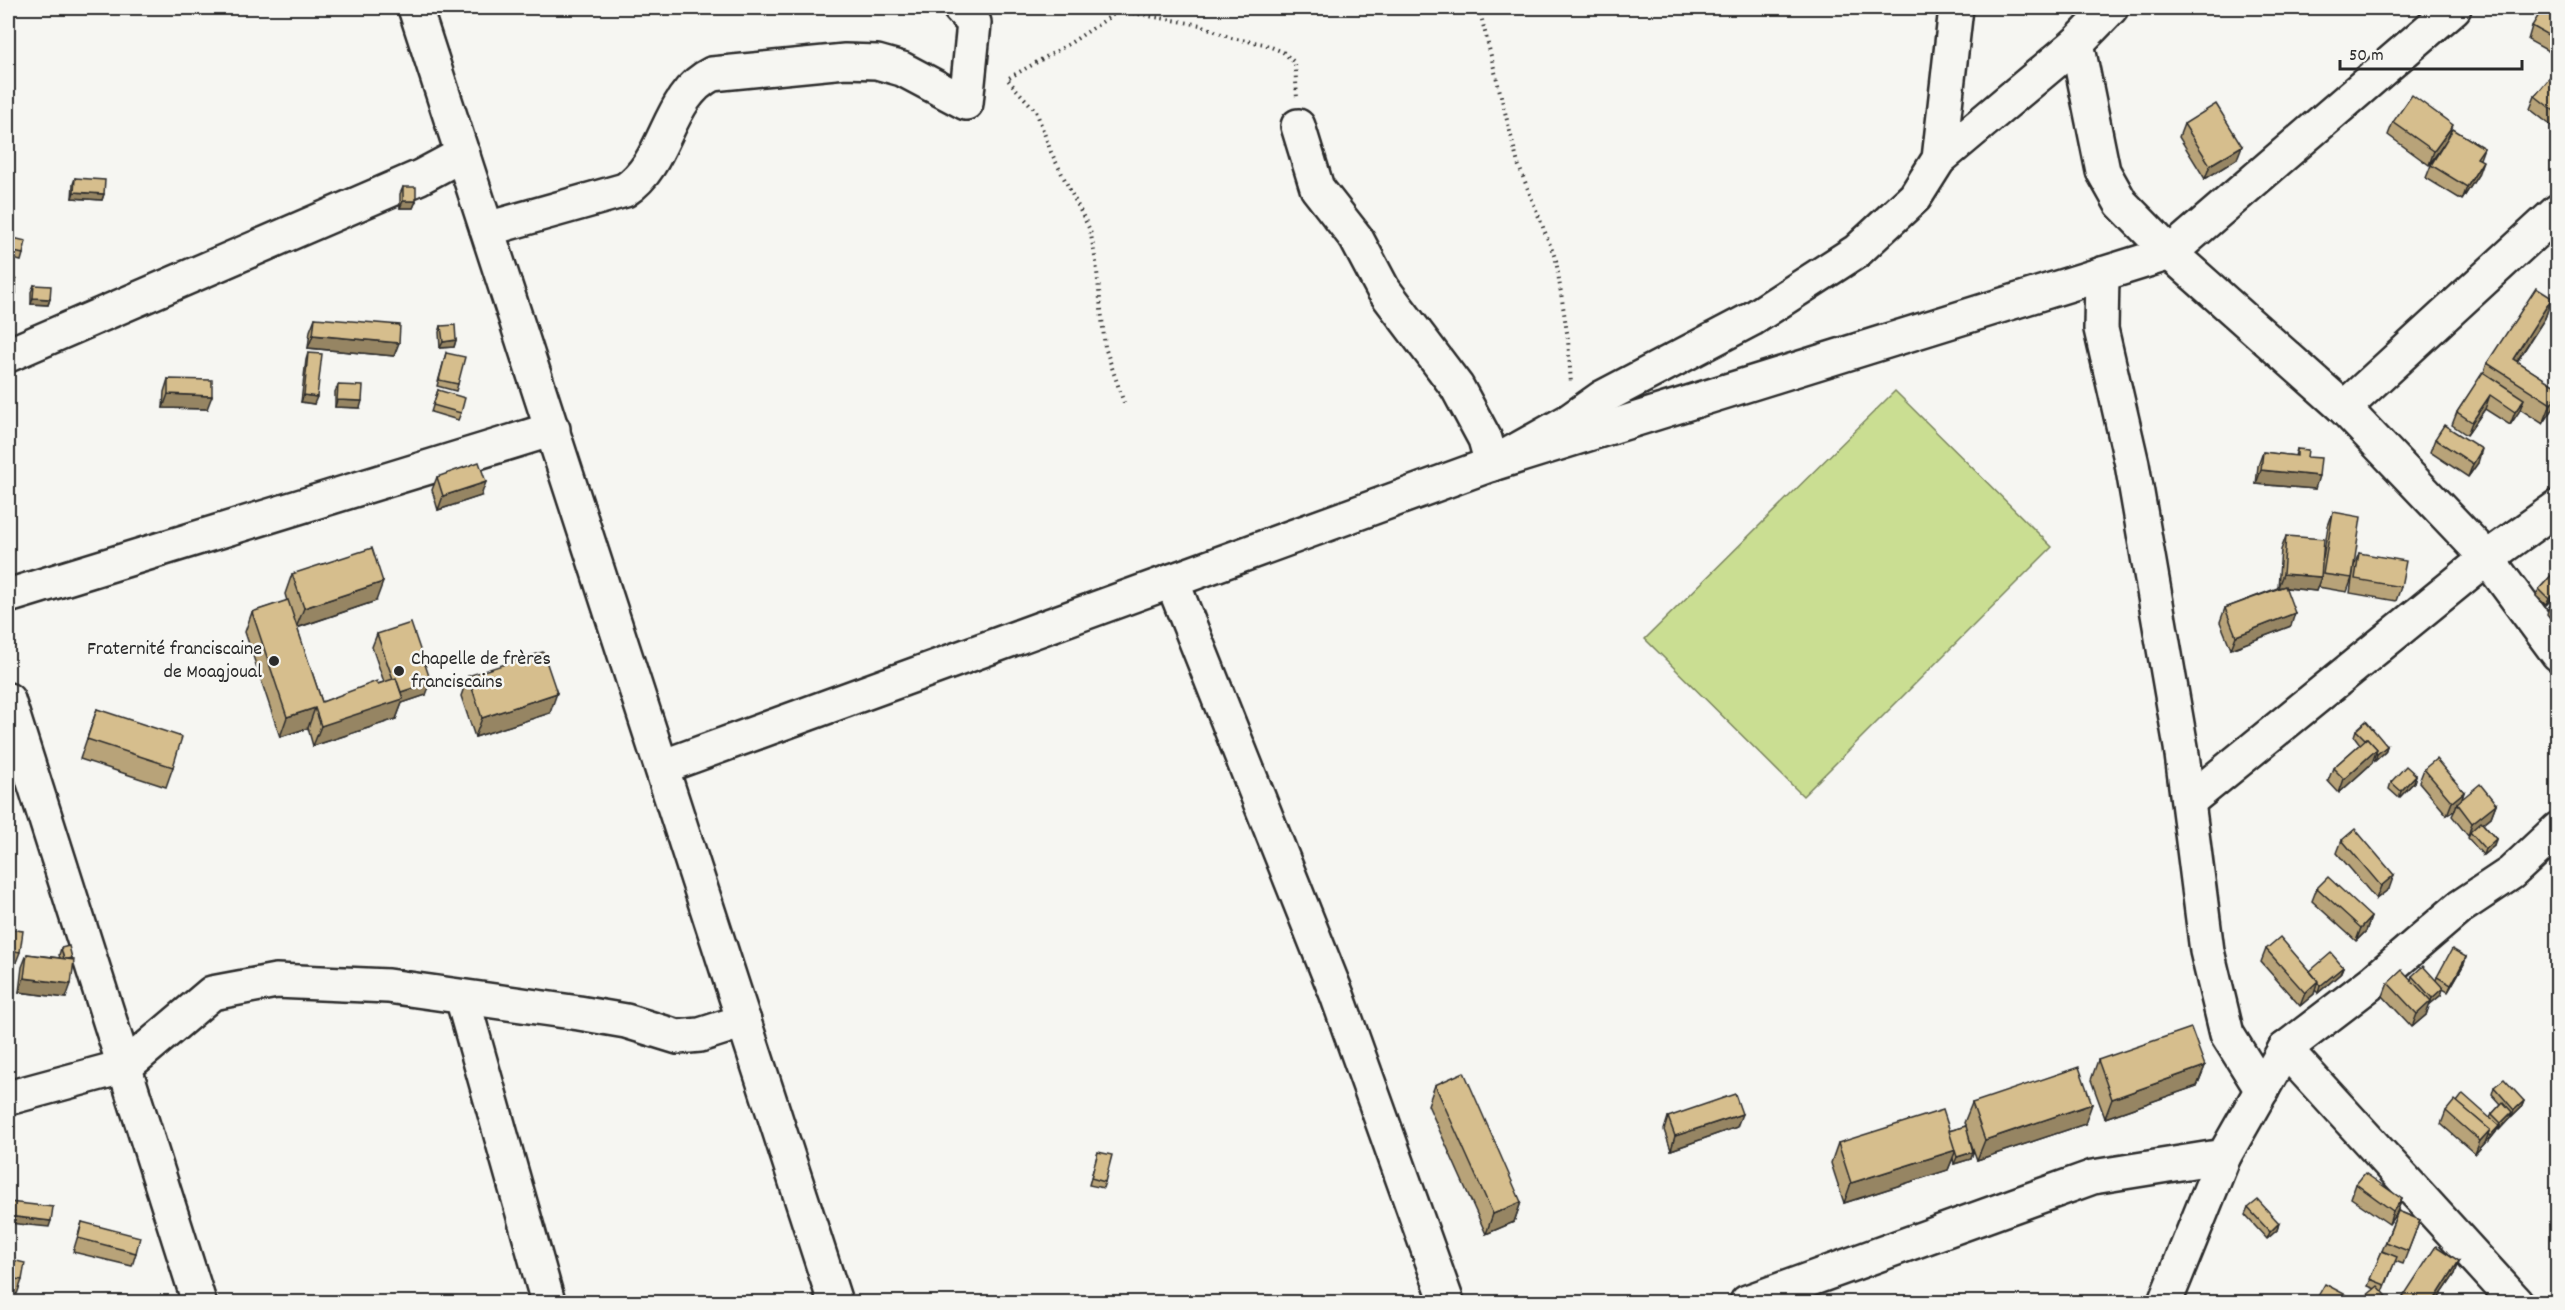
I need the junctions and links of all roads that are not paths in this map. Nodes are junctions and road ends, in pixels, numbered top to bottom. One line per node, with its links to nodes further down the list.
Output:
1 (415, 8): 8 (street)
2 (960, 8): 11 (street)
3 (1956, 8): 9 (street)
4 (2111, 8): 6 (street)
5 (2454, 8): 12 (street)
6 (2077, 43): 9 (street); 12 (street)
7 (1298, 126): 17 (street)
8 (463, 154): 11 (street); 14 (street)
9 (1939, 159): 17 (street)
10 (2558, 211): 15 (street)
11 (487, 229): 16 (street)
12 (2170, 253): 13 (street); 15 (street)
13 (2102, 274): 17 (street); 25 (street)
14 (8, 355)
15 (2344, 408): 19 (street)
16 (553, 429): 21 (street); 24 (street)
17 (1492, 464): 20 (street)
18 (2558, 507): 19 (street)
19 (2487, 558): 22 (street); 25 (street)
20 (1172, 581): 24 (street); 37 (street)
21 (8, 596)
22 (2558, 654)
23 (8, 700): 30 (street)
24 (662, 767): 28 (street)
25 (2189, 801): 31 (street)
26 (2558, 830): 29 (street)
27 (462, 997): 28 (street); 30 (street); 35 (street)
28 (744, 1021): 36 (street)
29 (2285, 1049): 31 (street); 40 (street)
30 (126, 1066): 32 (street); 34 (street)
31 (2262, 1090): 33 (street)
32 (8, 1098)
33 (2224, 1156): 38 (street); 39 (street)
34 (200, 1302)
35 (548, 1302)
36 (835, 1302)
37 (1447, 1302)
38 (1747, 1302)
39 (2165, 1302)
40 (2516, 1302)

